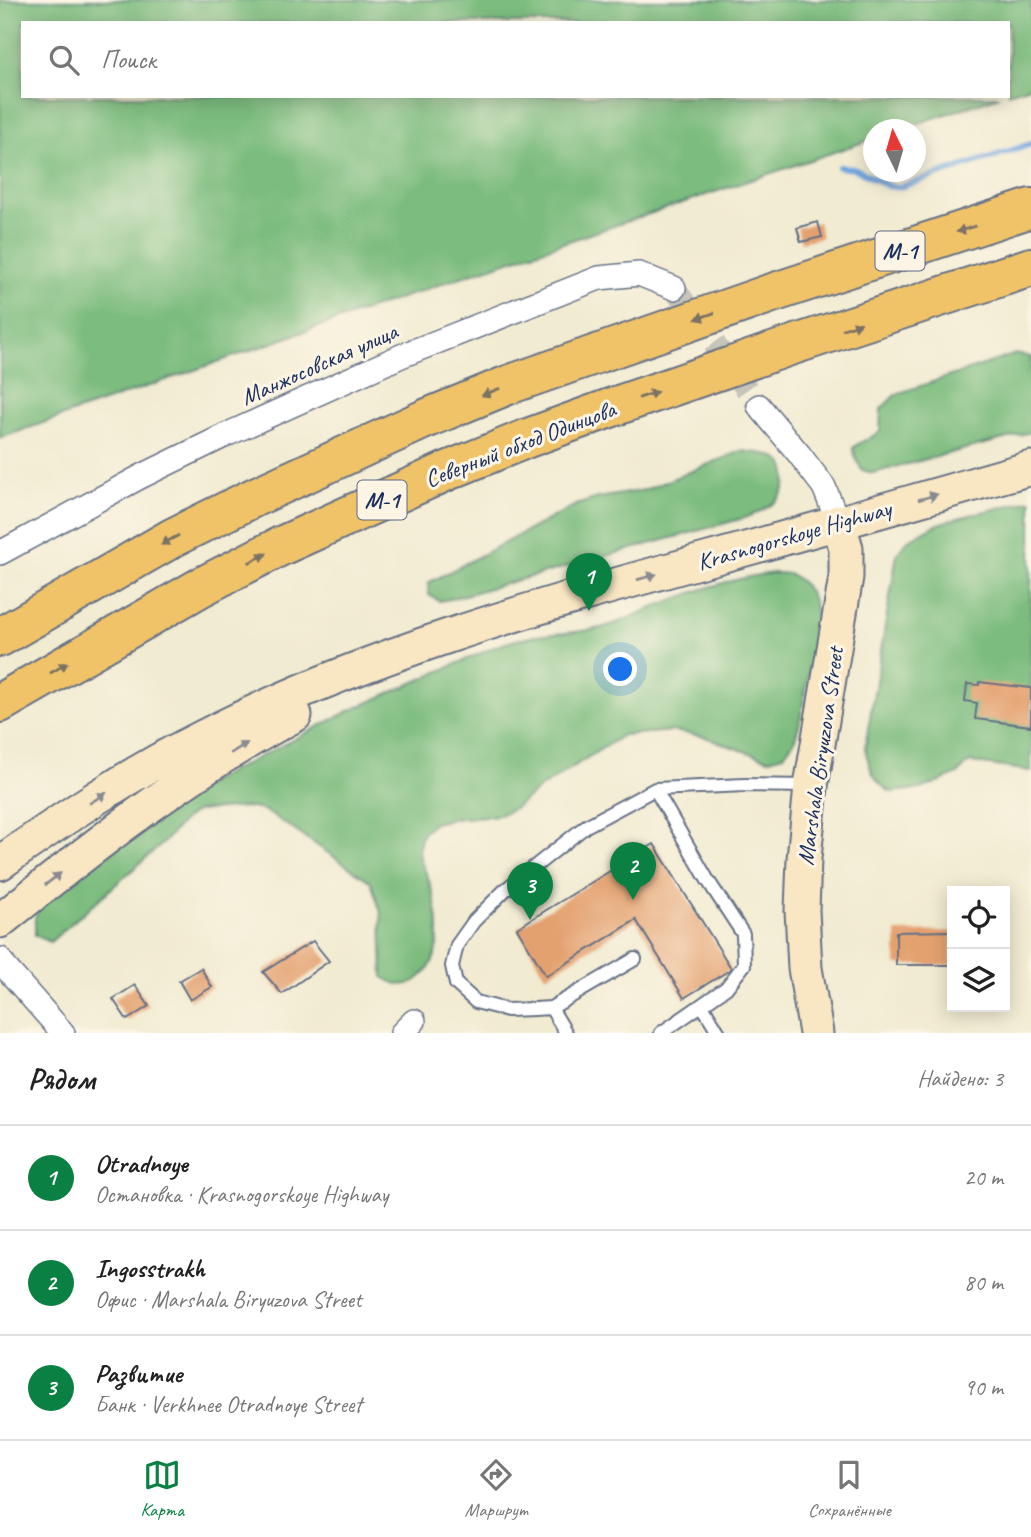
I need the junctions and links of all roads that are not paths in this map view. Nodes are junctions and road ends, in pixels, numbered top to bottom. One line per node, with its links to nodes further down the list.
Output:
1 (1031, 208): 11 (highway, М-1, one-way to 11)
2 (1031, 267): 12 (highway, Северный обход Одинцова / М-1, one-way to 2)
3 (674, 289): 8 (street, Манжосовская улица)
4 (759, 406): 6 (street)
5 (1031, 468): 6 (main road, Krasnogorskoye Highway, one-way to 5)
6 (838, 523): 7 (main road, Krasnogorskoye Highway); 10 (main road, Marshala Biryuzova Street)
7 (786, 538): 9 (main road, Krasnogorskoye Highway, one-way to 7); 10 (main road)
8 (0, 553)
9 (558, 603): 15 (main road, one-way to 9); 16 (main road, one-way to 9)
10 (841, 614): 13 (main road, Marshala Biryuzova Street)
11 (0, 637)
12 (0, 703)
13 (811, 786): 14 (lane); 25 (main road, Marshala Biryuzova Street)
14 (655, 789): 19 (lane); 20 (lane)
15 (0, 863)
16 (0, 921)
17 (0, 959): 21 (street)
18 (635, 959): 20 (lane)
19 (702, 1005): 23 (lane); 24 (lane)
20 (551, 1008): 22 (lane)
21 (63, 1033)
22 (566, 1033)
23 (661, 1033)
24 (719, 1033)
25 (816, 1033)

